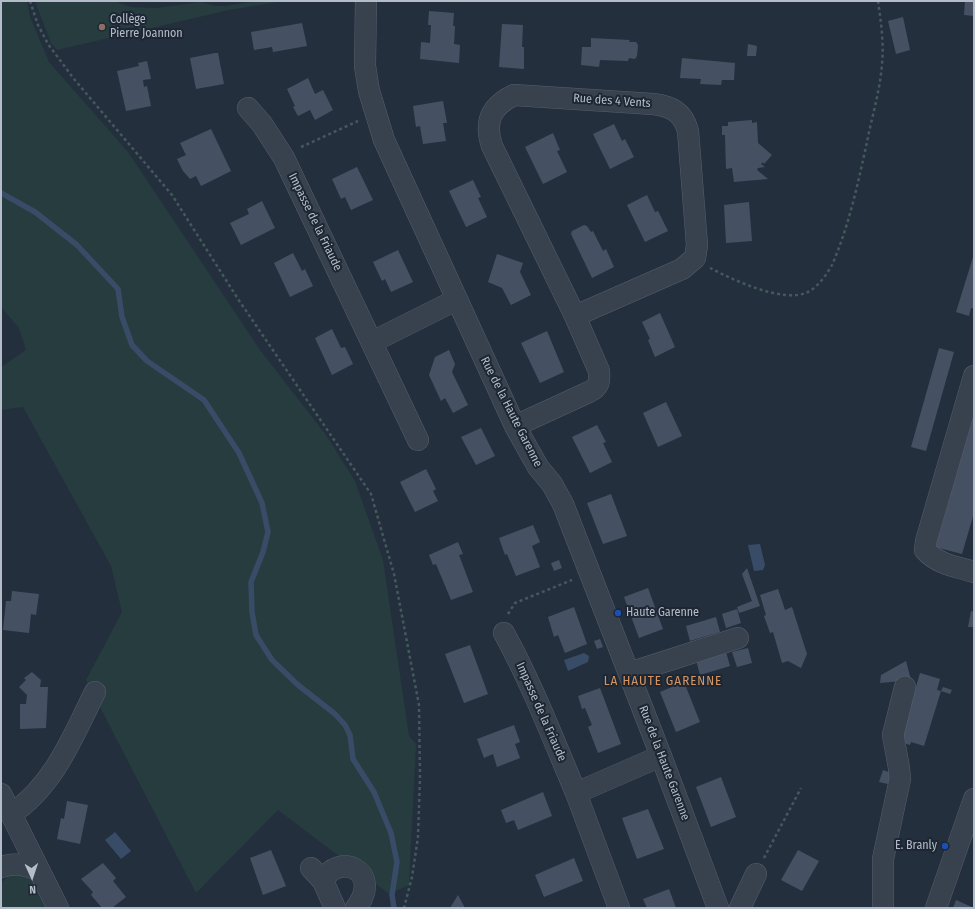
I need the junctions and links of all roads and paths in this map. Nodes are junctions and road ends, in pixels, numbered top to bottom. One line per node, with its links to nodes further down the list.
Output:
1 (30, 1): 34 (path)
2 (366, 1): 5 (street, Rue de la Haute Garenne)
3 (878, 1): 7 (path)
4 (248, 108): 6 (street, Impasse de la Friaude)
5 (375, 114): 6 (path); 8 (street, Rue de la Haute Garenne)
6 (282, 155): 10 (street, Impasse de la Friaude)
7 (695, 258): 9 (street); 9 (street, Rue des 4 Vents)
8 (456, 300): 10 (street); 12 (street, Rue de la Haute Garenne)
9 (575, 316): 12 (street, Rue des 4 Vents)
10 (372, 342): 13 (street, Impasse de la Friaude)
11 (974, 376): 14 (street)
12 (515, 426): 15 (street, Rue de la Haute Garenne)
13 (418, 440)
14 (974, 572)
15 (589, 573): 16 (path); 18 (street, Rue de la Haute Garenne)
16 (504, 633): 23 (street, Impasse de la Friaude)
17 (738, 638): 18 (street)
18 (629, 673): 21 (street, Rue de la Haute Garenne)
19 (905, 687): 38 (street)
20 (95, 692): 26 (street)
21 (662, 756): 23 (street); 36 (street, Rue de la Haute Garenne)
22 (801, 788): 30 (path)
23 (576, 793): 35 (street, Impasse de la Friaude)
24 (1, 794): 26 (street)
25 (974, 799): 27 (street)
26 (11, 814): 29 (street)
27 (969, 834): 39 (street)
28 (1, 867): 29 (street)
29 (40, 871): 31 (street)
30 (756, 874): 37 (street)
31 (58, 908)
32 (335, 908): 33 (street)
33 (356, 908)
34 (404, 908)
35 (619, 908)
36 (718, 908)
37 (740, 908)
38 (883, 908)
39 (936, 908)

